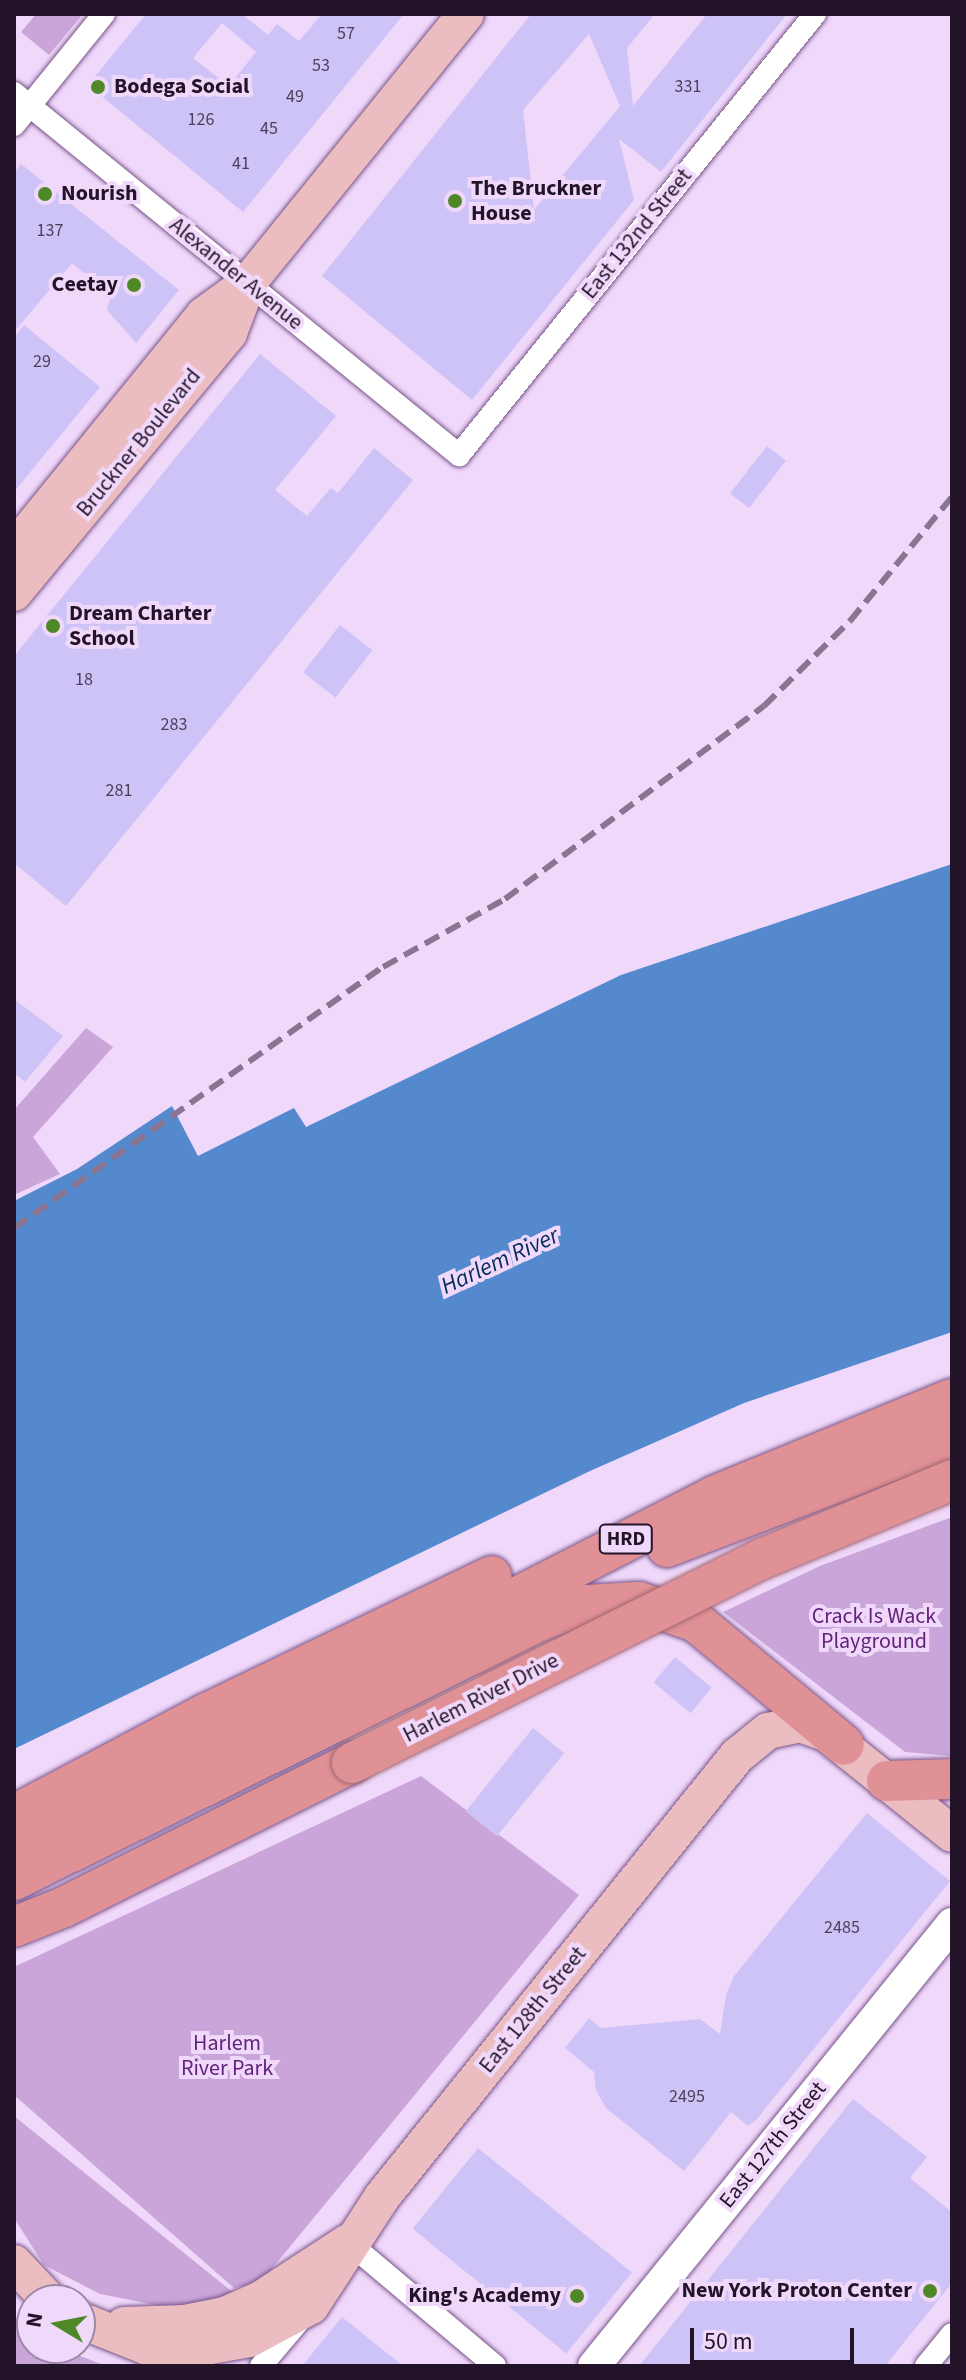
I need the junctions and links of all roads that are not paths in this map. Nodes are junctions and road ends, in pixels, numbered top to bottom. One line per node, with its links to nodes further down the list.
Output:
1 (104, 14): 4 (street)
2 (466, 14): 6 (main road, Bruckner Boulevard)
3 (815, 14): 7 (street, East 132nd Street)
4 (22, 100): 5 (street); 6 (street, Alexander Avenue)
5 (14, 125)
6 (248, 283): 7 (street, Alexander Avenue); 8 (main road, Bruckner Boulevard); 9 (main road, Bruckner Boulevard)
7 (459, 455)
8 (14, 549)
9 (14, 593)
10 (952, 1396): 13 (highway, HRD); 17 (highway)
11 (952, 1438): 13 (highway)
12 (952, 1480): 21 (highway, Harlem River Drive, bridge)
13 (312, 1702): 19 (highway, HRD)
14 (844, 1745): 16 (main road, East 128th Street); 20 (highway); 25 (main road, East 128th Street)
15 (952, 1779): 16 (highway)
16 (887, 1781): 18 (main road, East 128th Street)
17 (14, 1815)
18 (952, 1834)
19 (14, 1843)
20 (14, 1880)
21 (64, 1907): 23 (highway, Harlem River Drive); 24 (highway)
22 (952, 1924): 34 (main road, East 127th Street)
23 (14, 1927)
24 (14, 1936)
25 (348, 2242): 28 (main road, East 128th Street); 29 (main road); 33 (street)
26 (14, 2263): 27 (main road)
27 (34, 2284)
28 (311, 2306): 30 (main road); 32 (street, East 128th Street)
29 (96, 2322)
30 (96, 2326)
31 (952, 2334): 35 (street)
32 (261, 2366)
33 (495, 2366)
34 (594, 2366)
35 (926, 2366)

